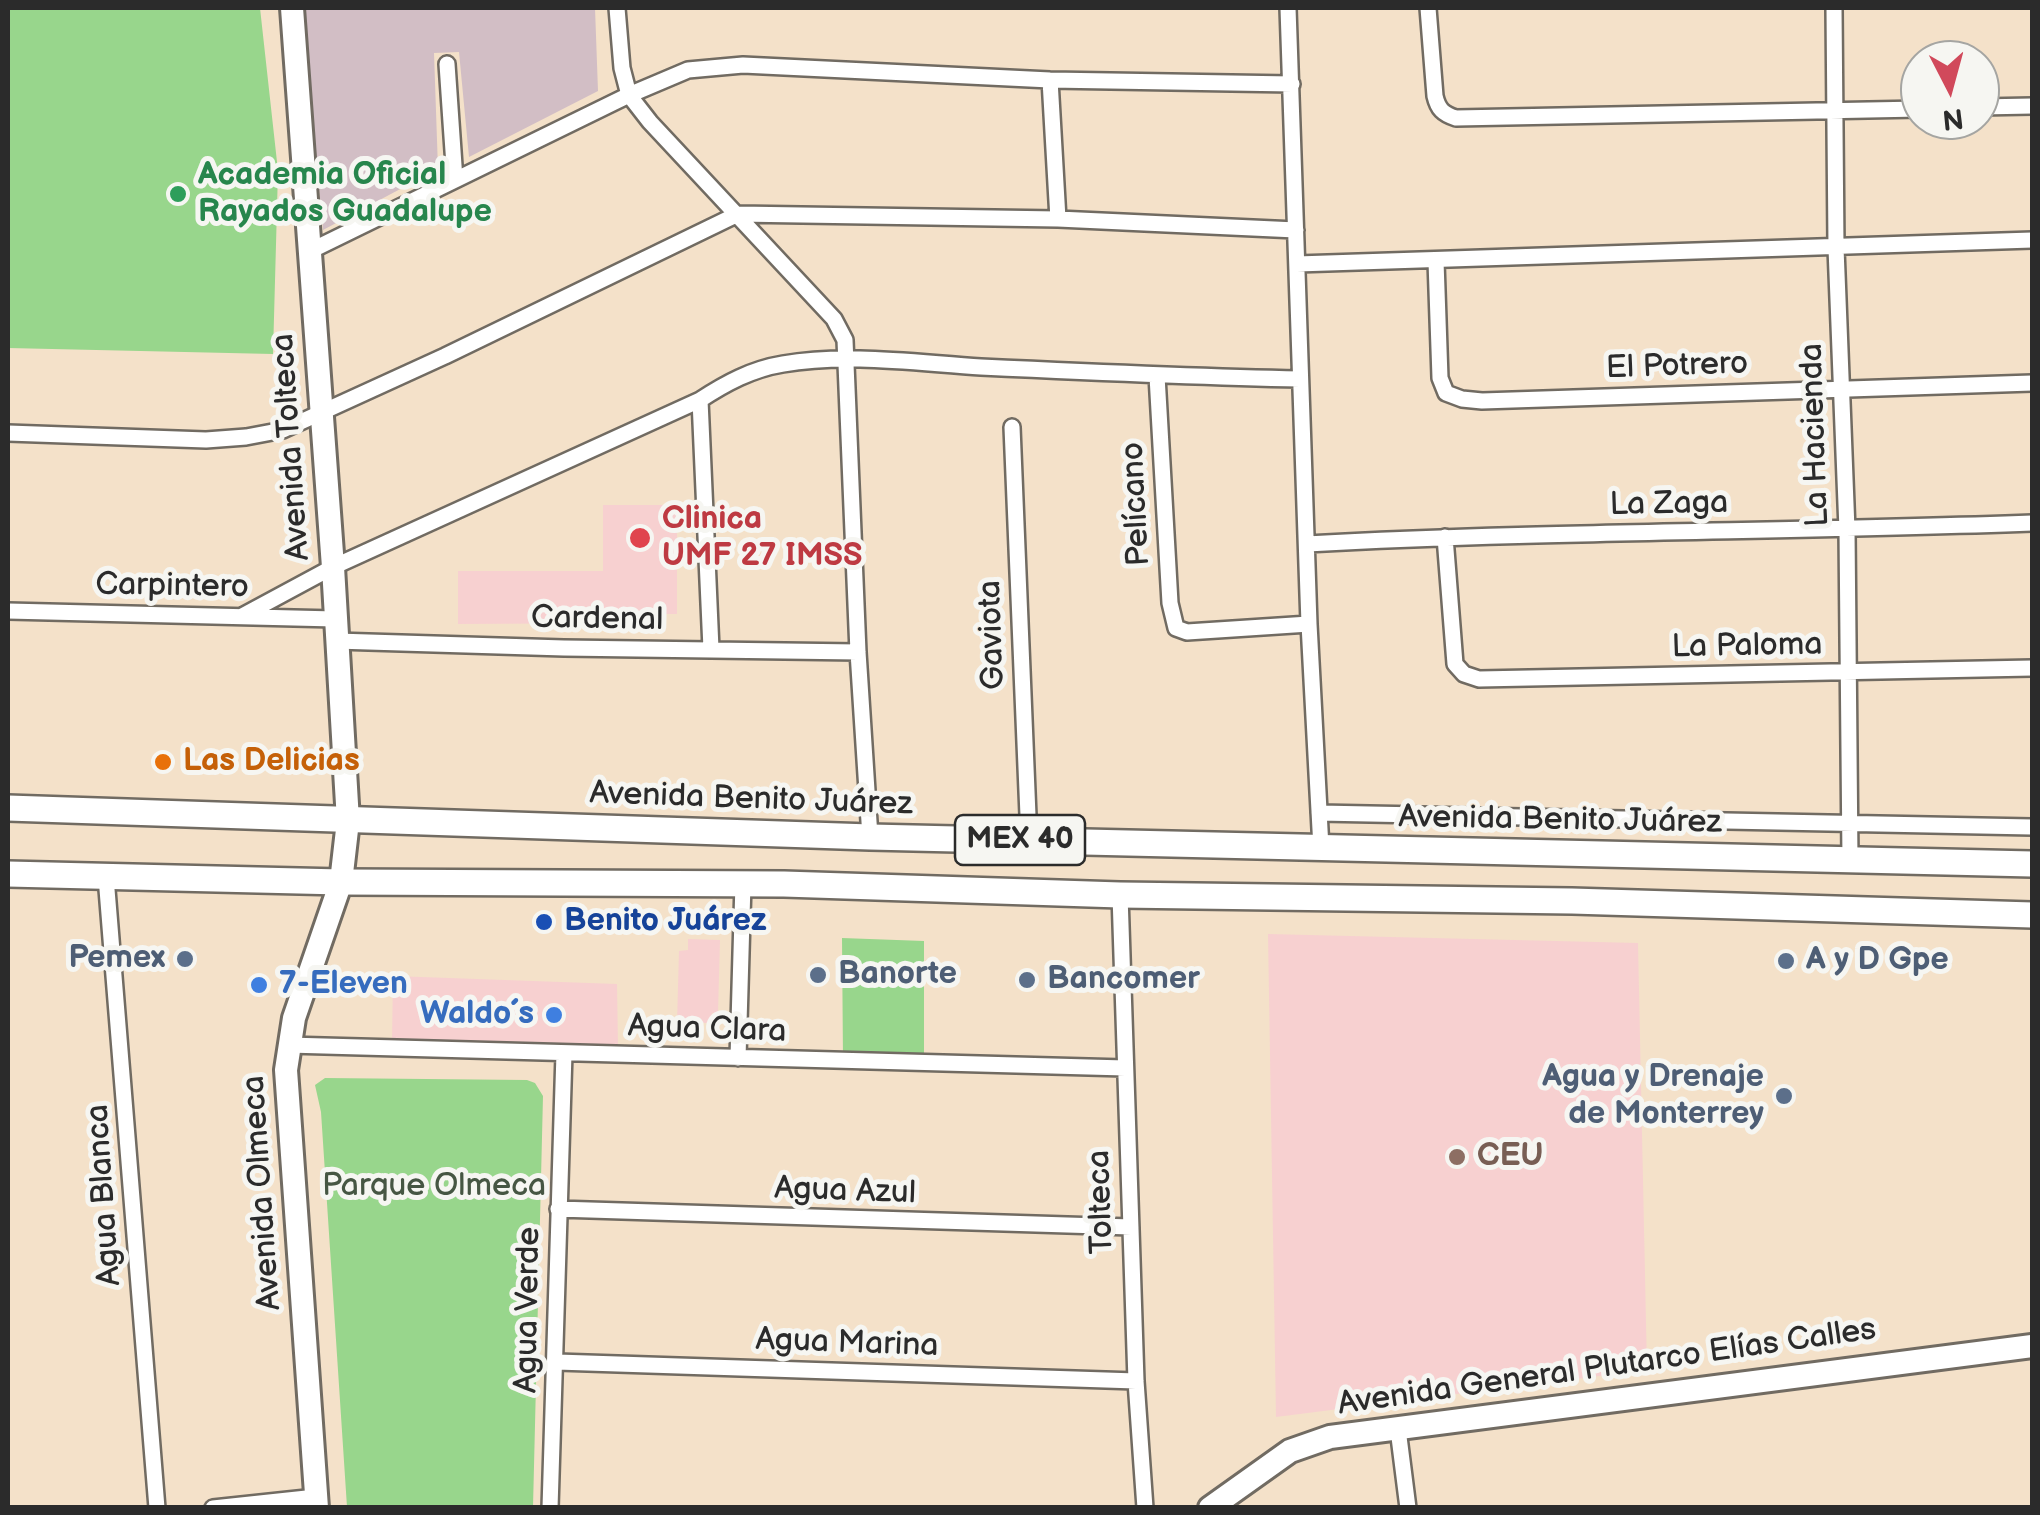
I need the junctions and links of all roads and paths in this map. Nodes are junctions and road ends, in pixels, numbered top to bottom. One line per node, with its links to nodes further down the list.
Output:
1 (292, 8): 20 (street, Avenida Tolteca)
2 (617, 8): 9 (street)
3 (1288, 8): 8 (street)
4 (1428, 8): 13 (street)
5 (1834, 8): 13 (street, La Hacienda)
6 (446, 64): 14 (street)
7 (1050, 80): 8 (street); 9 (street); 16 (street)
8 (1292, 84): 17 (street)
9 (629, 95): 14 (street); 15 (street)
10 (2032, 106): 11 (street)
11 (2000, 107)
12 (1900, 110): 13 (street)
13 (1836, 112): 19 (street, La Hacienda)
14 (454, 180): 20 (street)
15 (738, 214): 16 (street); 23 (street); 29 (street)
16 (1058, 219): 17 (street)
17 (1296, 230): 22 (street)
18 (2032, 240): 19 (street)
19 (1836, 248): 21 (street); 27 (street, La Hacienda)
20 (310, 251): 29 (street, Avenida Tolteca)
21 (1436, 260): 22 (street); 27 (street, El Potrero)
22 (1297, 264): 25 (street)
23 (848, 360): 24 (street); 28 (street); 42 (street)
24 (1157, 376): 25 (street); 39 (street, Pelícano)
25 (1300, 379): 35 (street)
26 (2032, 383): 27 (street, El Potrero)
27 (1842, 388): 33 (street, La Hacienda)
28 (700, 400): 36 (street); 41 (street)
29 (322, 412): 31 (street); 36 (street, Avenida Tolteca)
30 (1012, 426): 51 (street, Gaviota)
31 (8, 433)
32 (2032, 523): 33 (street, La Zaga)
33 (1847, 530): 34 (street, La Zaga); 44 (street, La Hacienda)
34 (1446, 537): 35 (street, La Zaga); 44 (street, La Paloma)
35 (1307, 544): 39 (street)
36 (334, 568): 38 (street); 40 (street, Avenida Tolteca)
37 (8, 610): 38 (street, Carpintero)
38 (242, 616): 40 (street, Carpintero)
39 (1309, 624): 46 (street)
40 (335, 630): 41 (street, Cardenal); 47 (street, Avenida Tolteca)
41 (711, 648): 42 (street, Cardenal)
42 (858, 652): 50 (street)
43 (2032, 668): 44 (street, La Paloma)
44 (1850, 673): 48 (street, La Hacienda)
45 (8, 808): 47 (main road, Avenida Benito Juárez / MEX 40)
46 (1319, 813): 48 (street); 52 (street)
47 (348, 821): 50 (main road, Avenida Benito Juárez / MEX 40); 59 (street, Avenida Tolteca)
48 (1851, 823): 49 (street); 54 (street, La Hacienda)
49 (2032, 827)
50 (870, 837): 51 (main road, Avenida Benito Juárez / MEX 40)
51 (1029, 840): 52 (main road, Avenida Benito Juárez / MEX 40)
52 (1321, 848): 54 (main road, Avenida Benito Juárez / MEX 40)
53 (2032, 852): 55 (main road)
54 (1850, 860): 55 (main road, Avenida Benito Juárez / MEX 40)
55 (1974, 863): 56 (main road, Avenida Benito Juárez / MEX 40)
56 (2032, 864)
57 (8, 874): 58 (main road, MEX 40)
58 (106, 878): 59 (main road, MEX 40); 75 (street, Agua Blanca)
59 (341, 882): 60 (main road, MEX 40); 63 (street, Avenida Olmeca)
60 (743, 883): 61 (main road, MEX 40); 65 (street)
61 (1120, 895): 62 (main road, MEX 40); 66 (street, Tolteca)
62 (2032, 916)
63 (288, 1045): 64 (street, Agua Clara); 73 (street, Avenida Olmeca)
64 (564, 1054): 65 (street, Agua Clara); 67 (street, Agua Verde)
65 (738, 1058): 66 (street, Agua Clara)
66 (1125, 1068): 68 (street, Tolteca)
67 (558, 1209): 68 (street, Agua Azul); 70 (street, Agua Verde)
68 (1131, 1227): 71 (street, Tolteca)
69 (2032, 1346): 72 (street, Avenida General Plutarco Elías Calles)
70 (556, 1362): 71 (street, Agua Marina); 77 (street, Agua Verde)
71 (1136, 1381): 78 (street, Tolteca)
72 (1398, 1428): 74 (street, Avenida General Plutarco Elías Calles); 79 (street)
73 (317, 1502): 76 (street)
74 (1222, 1503)
75 (157, 1508)
76 (213, 1508)
77 (550, 1508)
78 (1146, 1508)
79 (1408, 1508)

